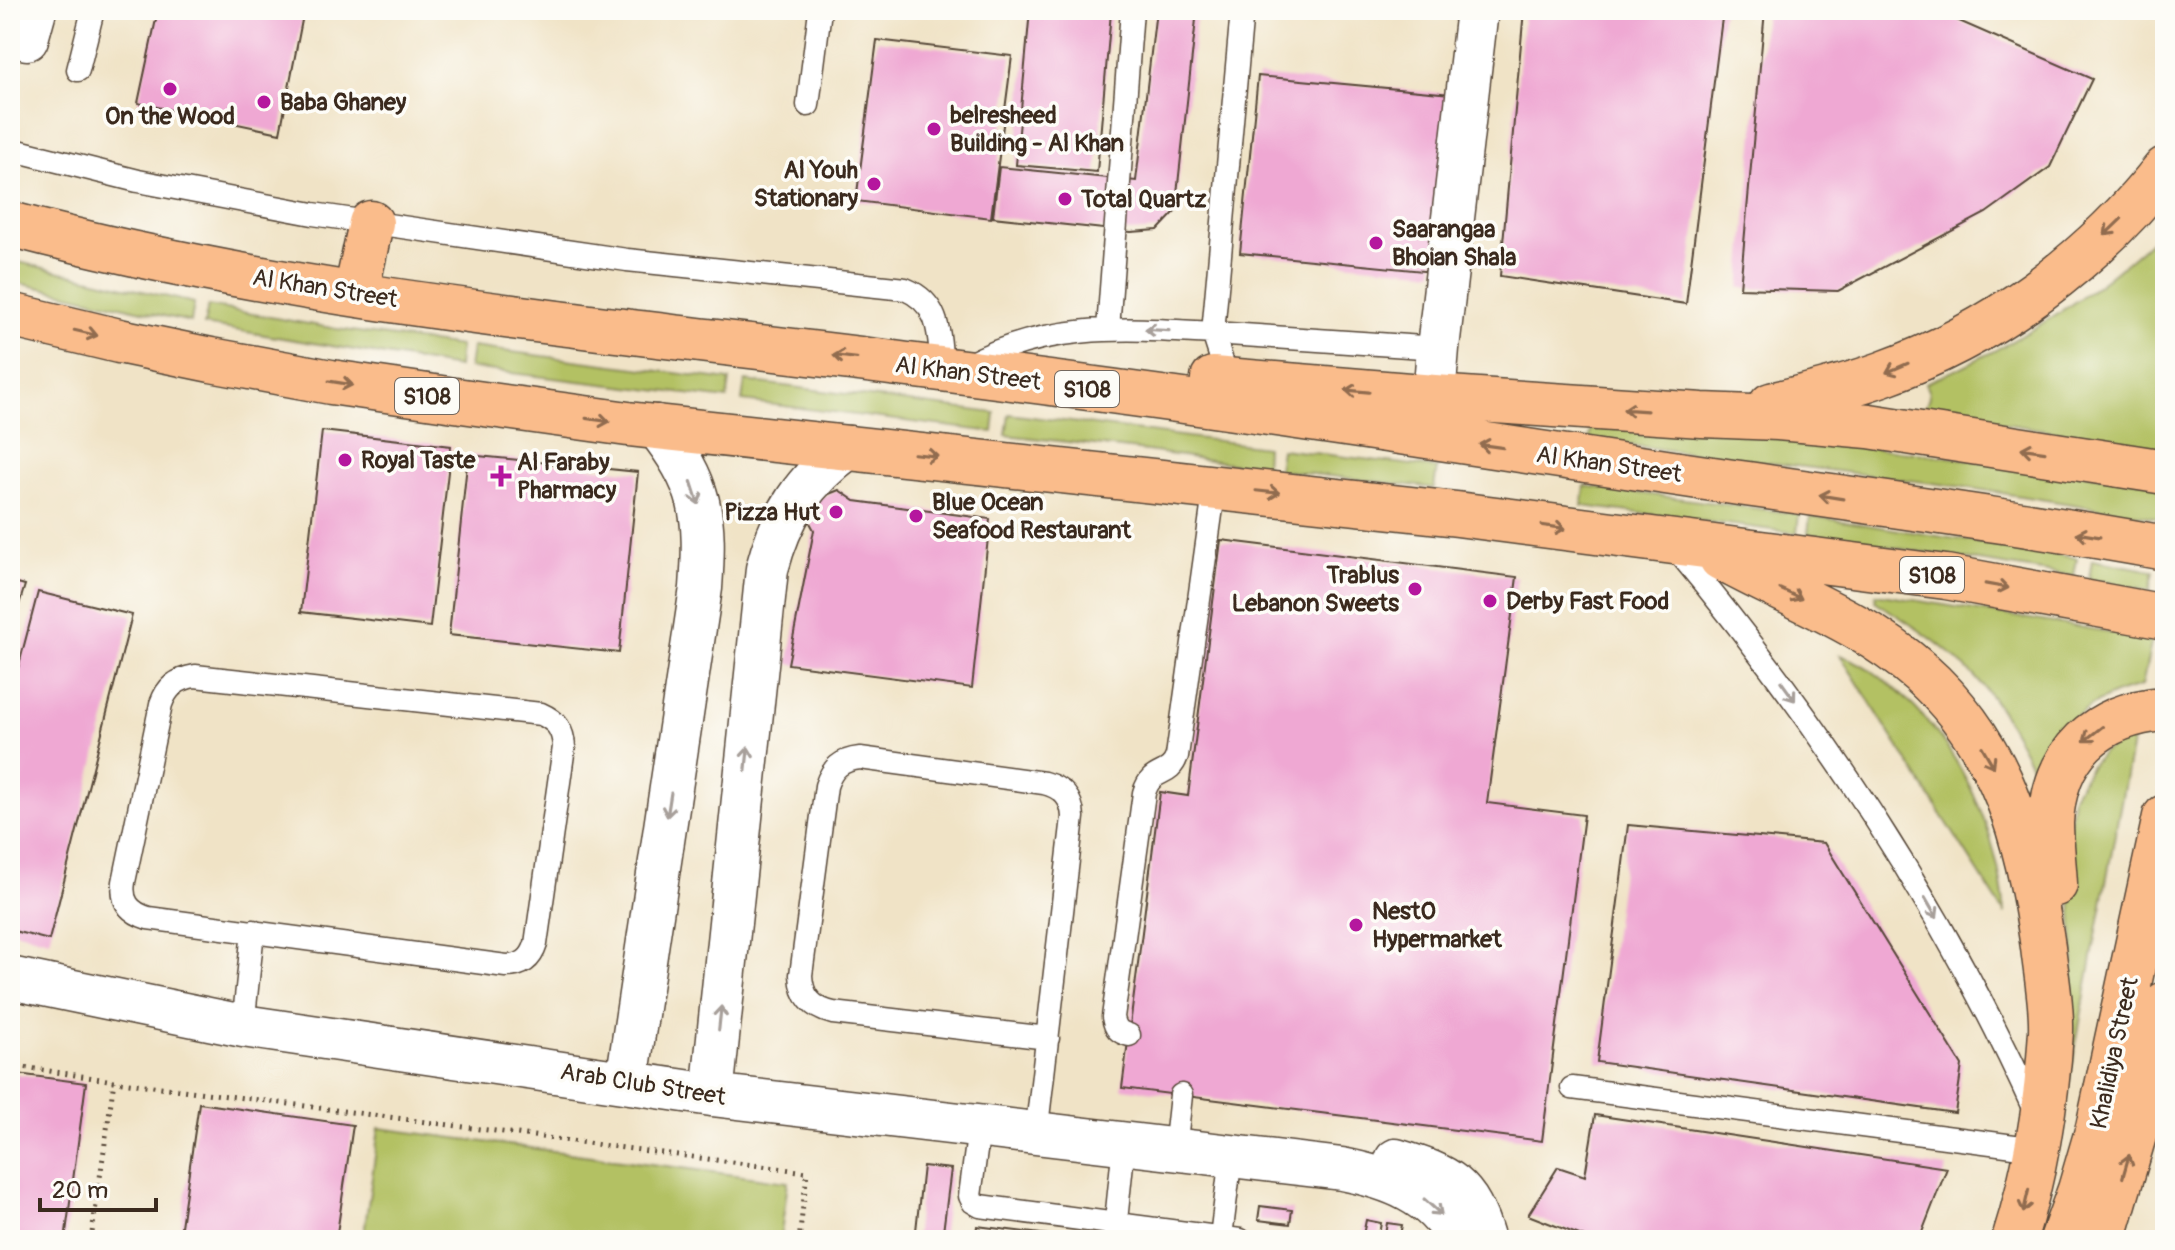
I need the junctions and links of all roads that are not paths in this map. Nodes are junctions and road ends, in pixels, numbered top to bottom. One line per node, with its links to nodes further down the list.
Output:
1 (93, 10): 6 (lane)
2 (820, 10): 7 (lane)
3 (1132, 10): 14 (lane)
4 (1242, 10): 15 (lane)
5 (1477, 10): 16 (street)
6 (78, 70)
7 (808, 105)
8 (10, 149): 10 (lane)
9 (2165, 169): 20 (main road, one-way to 20)
10 (371, 223): 12 (main road); 17 (lane)
11 (10, 224): 12 (main road, Al Khan Street / S108)
12 (356, 293): 17 (main road, Al Khan Street / S108, one-way to 12)
13 (10, 315): 21 (main road, S108, one-way to 21)
14 (1108, 329): 15 (lane, one-way to 14); 17 (lane)
15 (1213, 333): 16 (lane); 18 (lane)
16 (1438, 348): 19 (street)
17 (963, 372): 18 (main road); 26 (main road, Al Khan Street / S108, one-way to 17)
18 (1228, 380): 19 (main road, one-way to 18)
19 (1434, 397): 20 (main road, one-way to 19)
20 (1702, 415): 23 (main road, one-way to 20)
21 (656, 426): 22 (main road, S108); 37 (street, one-way to 37)
22 (849, 447): 24 (main road, S108, one-way to 24); 39 (street, one-way to 22)
23 (2165, 472)
24 (1215, 486): 25 (main road, S108, one-way to 25); 35 (lane)
25 (1684, 543): 27 (main road, S108, one-way to 27); 34 (main road, one-way to 34); 43 (lane, one-way to 43)
26 (2165, 548)
27 (2165, 617)
28 (2165, 709): 34 (main road, one-way to 34)
29 (2164, 824): 53 (main road, Khalidiya Street)
30 (253, 931): 30 (lane); 33 (lane)
31 (10, 978): 33 (street, Arab Club Street)
32 (2165, 1004): 54 (main road, Khalidiya Street, one-way to 32)
33 (243, 1026): 37 (street, Arab Club Street)
34 (2051, 1029): 43 (main road)
35 (1129, 1035)
36 (1048, 1038): 36 (lane); 42 (lane)
37 (627, 1081): 39 (street, Arab Club Street)
38 (1572, 1088): 43 (lane)
39 (712, 1095): 41 (street, Arab Club Street)
40 (1181, 1095): 45 (lane)
41 (979, 1128): 42 (street, Arab Club Street); 48 (lane)
42 (1036, 1135): 44 (street, Arab Club Street)
43 (2039, 1136): 52 (main road, one-way to 52)
44 (1124, 1144): 45 (street, Arab Club Street); 48 (lane)
45 (1175, 1150): 46 (street, Arab Club Street)
46 (1231, 1156): 47 (street, Arab Club Street); 49 (lane)
47 (1281, 1161): 50 (street, Arab Club Street, one-way to 50); 51 (street, Arab Club Street)
48 (1115, 1232): 49 (lane)
49 (1231, 1238)
50 (1457, 1240)
51 (1484, 1240)
52 (2014, 1240)
53 (2062, 1240)
54 (2103, 1240)

